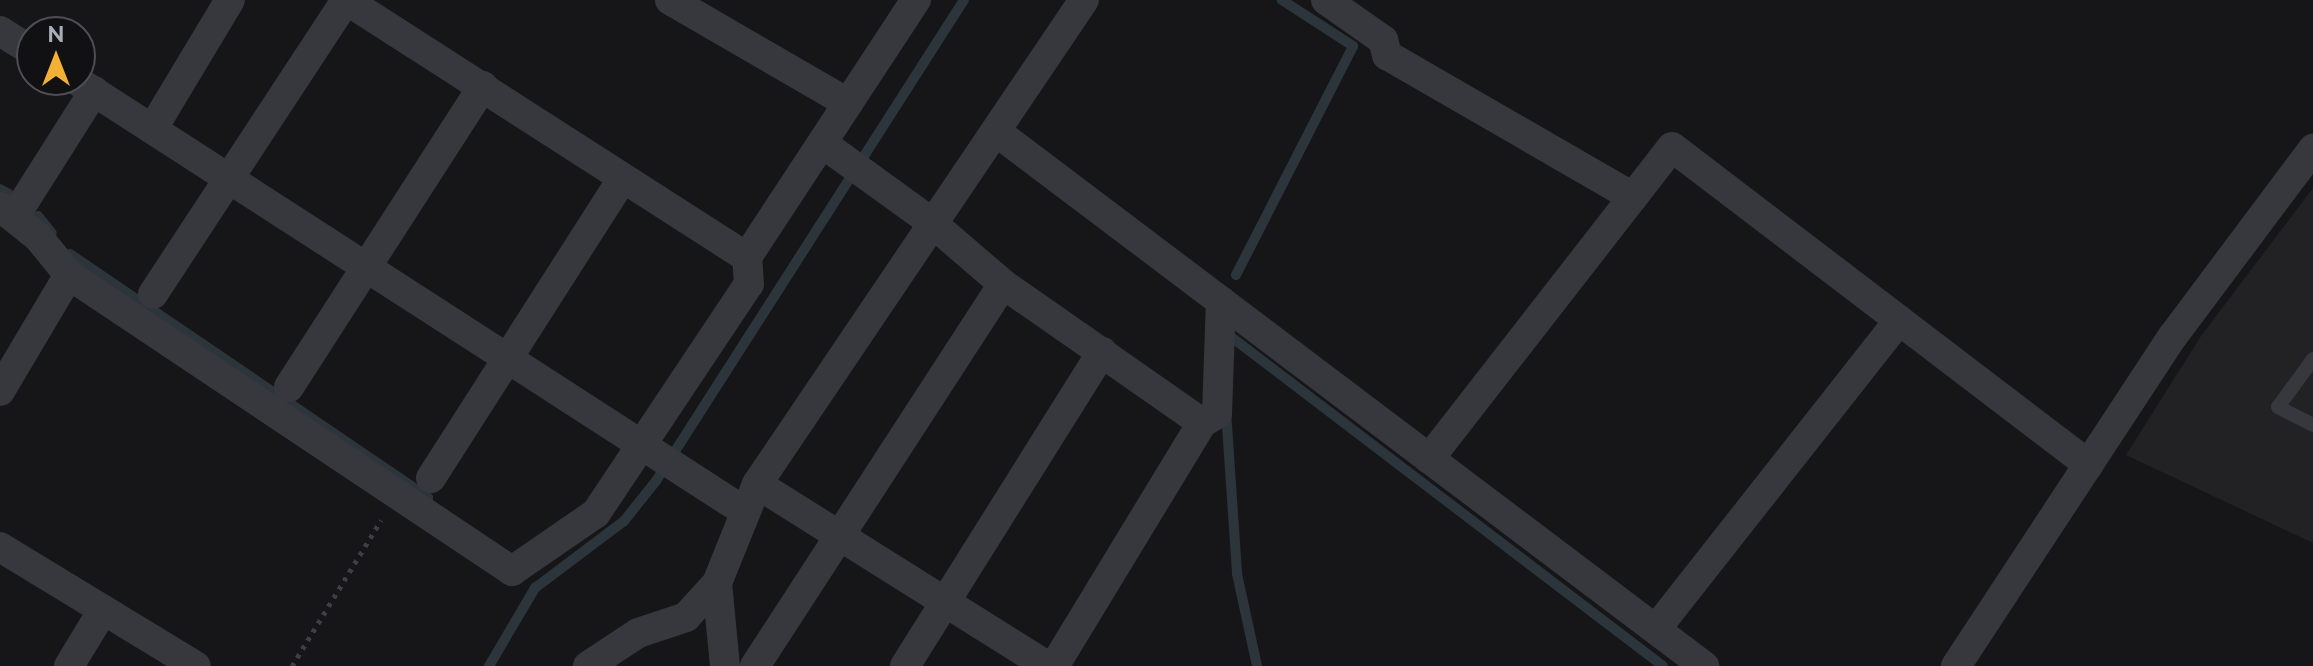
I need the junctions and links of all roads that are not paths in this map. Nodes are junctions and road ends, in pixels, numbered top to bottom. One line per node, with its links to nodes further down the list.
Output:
1 (230, 0): 11 (street)
2 (346, 0): 7 (street); 15 (street)
3 (670, 0): 10 (street)
4 (916, 0): 10 (street)
5 (1084, 0): 12 (street)
6 (1326, 0): 17 (street)
7 (483, 86): 16 (street); 21 (street)
8 (96, 93): 11 (street)
9 (79, 96): 18 (street)
10 (848, 103): 13 (street)
11 (153, 128): 15 (street)
12 (998, 133): 19 (street); 25 (street)
13 (829, 149): 19 (street); 20 (street)
14 (2313, 149): 36 (street)
15 (229, 175): 21 (street); 24 (street)
16 (622, 179): 20 (street); 28 (street)
17 (1633, 197): 26 (street); 35 (street)
18 (8, 212): 22 (street)
19 (931, 222): 23 (street); 38 (street)
20 (747, 257): 34 (street)
21 (368, 266): 28 (street); 31 (street)
22 (69, 275): 30 (street); 34 (street)
23 (1003, 284): 27 (street); 40 (street)
24 (153, 294)
25 (1221, 301): 32 (street); 35 (street)
26 (1899, 320): 36 (street); 45 (street)
27 (1102, 352): 32 (street); 43 (street)
28 (508, 357): 34 (street); 37 (street)
29 (2313, 359): 33 (lane)
30 (2, 384)
31 (289, 387)
32 (1202, 423): 53 (street)
33 (2313, 425)
34 (645, 445): 39 (street)
35 (1429, 459): 45 (street)
36 (2089, 465): 55 (street)
37 (431, 478)
38 (757, 484): 39 (street); 40 (street)
39 (744, 511): 42 (street)
40 (840, 536): 43 (street); 50 (street)
41 (0, 547): 44 (street)
42 (717, 583): 48 (street); 49 (street)
43 (945, 602): 51 (street); 52 (street)
44 (103, 610): 46 (street); 47 (street)
45 (1656, 629): 54 (street)
46 (69, 666)
47 (196, 666)
48 (588, 666)
49 (725, 666)
50 (755, 666)
51 (905, 666)
52 (1047, 666)
53 (1054, 666)
54 (1704, 666)
55 (1956, 666)

